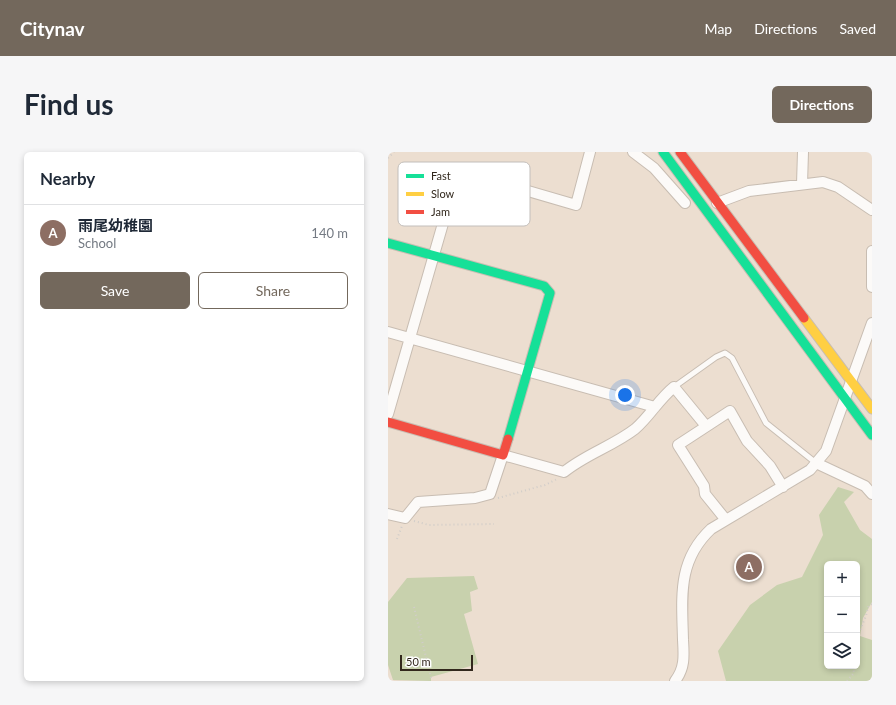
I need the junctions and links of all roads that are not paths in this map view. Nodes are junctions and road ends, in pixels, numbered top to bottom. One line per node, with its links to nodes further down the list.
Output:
1 (590, 152): 7 (street)
2 (632, 152): 8 (street)
3 (663, 152): 22 (street)
4 (680, 152): 9 (street)
5 (803, 152): 6 (street)
6 (802, 184): 9 (street); 10 (street)
7 (530, 191)
8 (685, 203)
9 (717, 203): 20 (street)
10 (872, 210)
11 (443, 226): 14 (street)
12 (388, 243): 14 (street)
13 (872, 251): 15 (street)
14 (434, 256): 18 (street); 19 (street)
15 (872, 287)
16 (872, 323): 20 (street)
17 (388, 332): 18 (street)
18 (409, 338): 19 (street); 25 (street)
19 (527, 371): 23 (street); 29 (street)
20 (851, 380): 22 (street); 24 (street)
21 (674, 387): 23 (street); 27 (street); 30 (lane)
22 (845, 399): 28 (street); 30 (street)
23 (655, 407): 29 (street)
24 (872, 409)
25 (388, 414)
26 (388, 422): 29 (street)
27 (706, 426): 31 (street); 34 (street)
28 (872, 436)
29 (503, 455): 33 (street)
30 (816, 463): 31 (street); 32 (street)
31 (783, 487): 34 (street)
32 (872, 494)
33 (388, 514)
34 (726, 520): 35 (street)
35 (675, 681)

